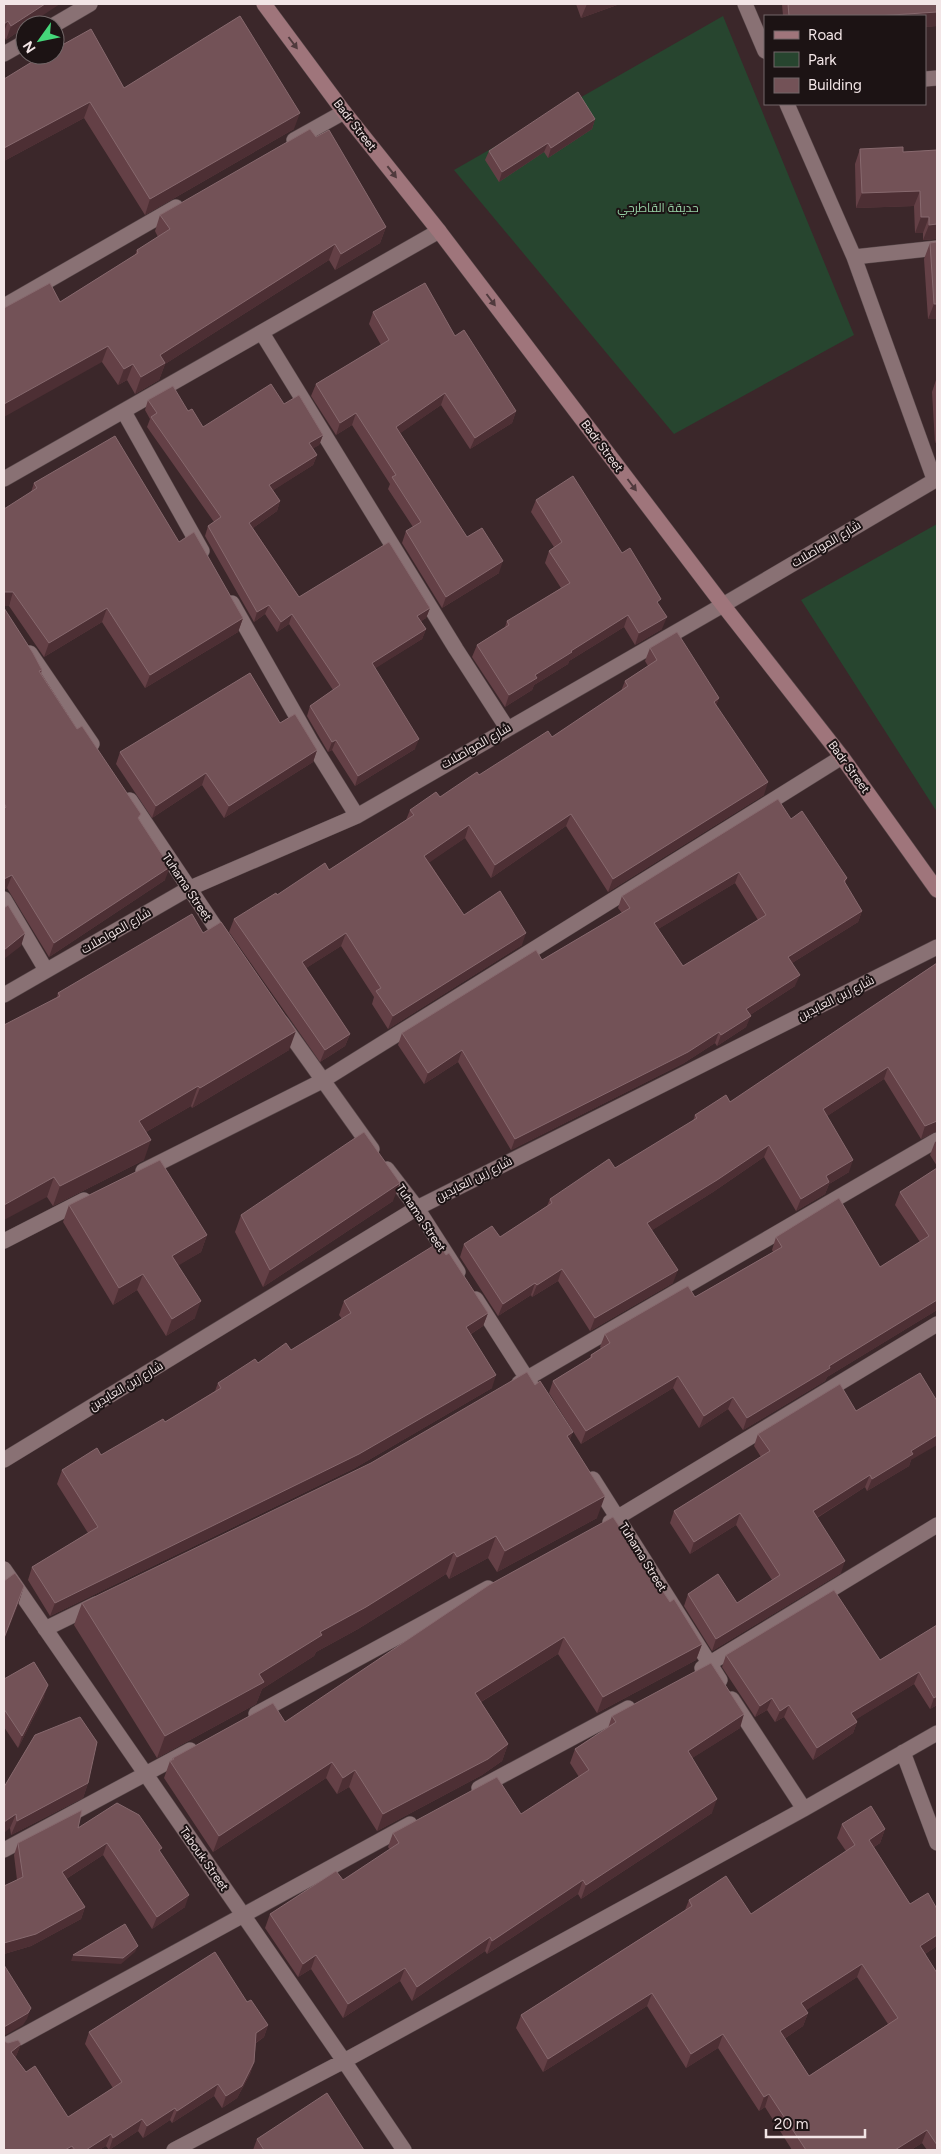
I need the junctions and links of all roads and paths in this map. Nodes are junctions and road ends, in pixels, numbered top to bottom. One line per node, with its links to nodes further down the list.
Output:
1 (90, 4): 4 (street)
2 (264, 4): 9 (main road, Badr Street, one-way to 9)
3 (745, 4): 6 (street)
4 (65, 19)
5 (15, 48): 7 (street)
6 (764, 49)
7 (4, 54)
8 (787, 105): 14 (street)
9 (344, 112): 10 (street); 12 (main road, Badr Street, one-way to 12)
10 (285, 146)
11 (191, 199): 15 (street)
12 (439, 231): 16 (street); 22 (main road, Badr Street, one-way to 22)
13 (937, 248): 14 (street)
14 (854, 257): 19 (street)
15 (4, 306)
16 (262, 333): 17 (street); 24 (street)
17 (124, 412): 18 (street); 20 (street)
18 (4, 479)
19 (936, 479): 22 (street, شارع المواصلات)
20 (207, 560)
21 (227, 594): 28 (street)
22 (723, 605): 24 (street, شارع المواصلات); 25 (main road, Badr Street)
23 (20, 638): 26 (street)
24 (507, 728): 28 (street, شارع المواصلات)
25 (842, 757): 30 (main road, Badr Street); 37 (street)
26 (101, 758)
27 (123, 790): 29 (street, Tuhama Street)
28 (357, 816): 29 (street, شارع المواصلات)
29 (188, 889): 33 (street, Tuhama Street); 34 (street, شارع المواصلات)
30 (937, 890)
31 (4, 899): 34 (street)
32 (937, 947): 41 (street, شارع زين العابدين)
33 (232, 953)
34 (46, 970): 35 (street, شارع المواصلات)
35 (4, 994)
36 (272, 1009): 37 (street, Tuhama Street)
37 (322, 1081): 39 (street); 41 (street, Tuhama Street)
38 (937, 1140): 44 (street)
39 (128, 1179)
40 (101, 1192): 42 (street)
41 (417, 1208): 44 (street, Tuhama Street); 47 (street, شارع زين العابدين)
42 (4, 1241)
43 (937, 1324): 49 (street)
44 (527, 1379): 45 (street); 46 (street, Tuhama Street)
45 (510, 1388)
46 (543, 1403)
47 (4, 1460)
48 (586, 1468): 49 (street, Tuhama Street)
49 (618, 1517): 51 (street); 56 (street, Tuhama Street)
50 (937, 1525): 56 (street)
51 (600, 1527)
52 (4, 1569): 55 (street, Tabouk Street)
53 (504, 1579): 59 (street)
54 (108, 1598): 55 (street)
55 (45, 1629): 63 (street, Tabouk Street)
56 (709, 1664): 57 (street); 65 (street, Tuhama Street)
57 (692, 1674)
58 (639, 1702): 64 (street)
59 (242, 1722)
60 (937, 1733): 62 (street)
61 (207, 1741): 63 (street)
62 (902, 1752): 65 (street); 67 (street)
63 (146, 1775): 68 (street); 69 (street, Tabouk Street)
64 (463, 1796)
65 (804, 1809): 71 (street)
66 (427, 1815): 69 (street)
67 (937, 1843)
68 (4, 1850)
69 (242, 1914): 70 (street); 71 (street, Tabouk Street)
70 (4, 2046)
71 (344, 2061): 72 (street); 73 (street, Tabouk Street)
72 (174, 2150)
73 (404, 2150)

